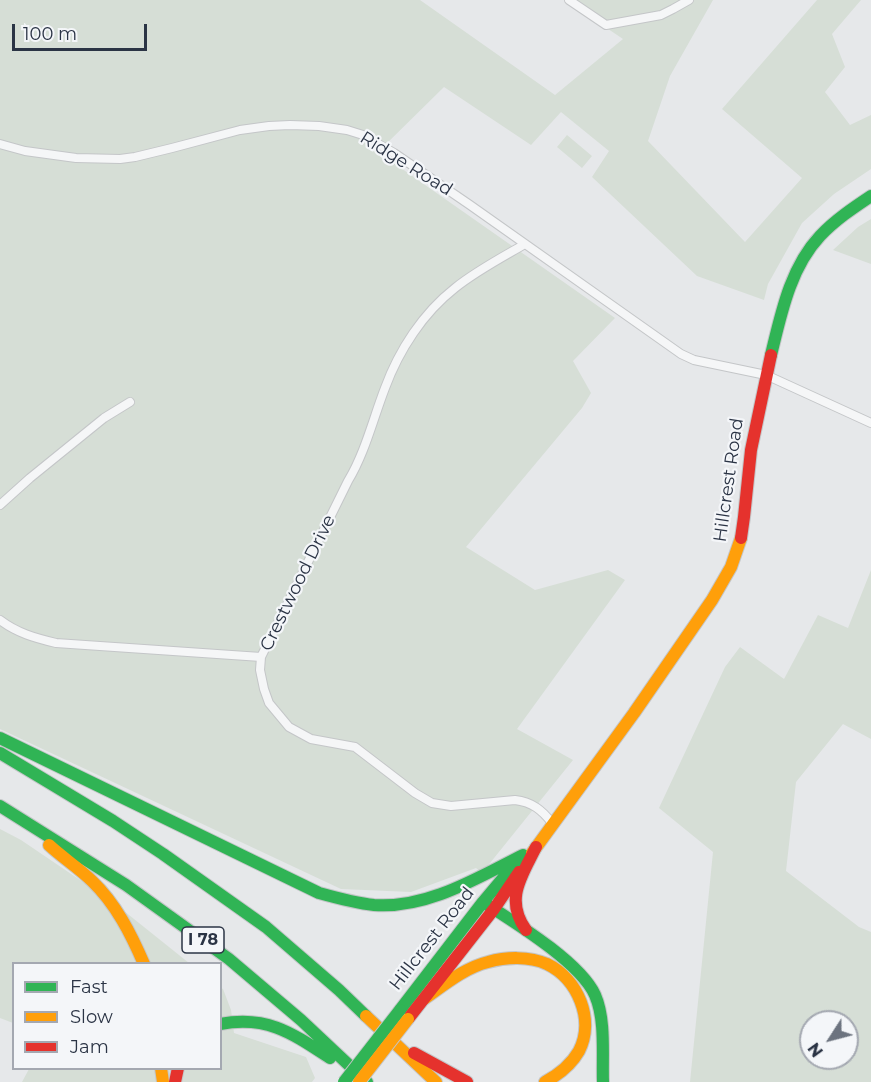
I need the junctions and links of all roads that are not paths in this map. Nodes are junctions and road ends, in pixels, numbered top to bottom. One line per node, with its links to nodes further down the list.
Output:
1 (569, 0): 2 (street)
2 (689, 0)
3 (0, 144): 5 (street, Ridge Road)
4 (871, 196): 6 (main road, Hillcrest Road)
5 (525, 244): 6 (street, Ridge Road); 11 (street, Crestwood Drive)
6 (766, 375): 8 (street, Ridge Road); 16 (main road, Hillcrest Road)
7 (130, 402): 9 (street)
8 (871, 423)
9 (0, 505)
10 (0, 620): 11 (street)
11 (261, 657): 16 (street, Crestwood Drive)
12 (0, 738): 18 (main road)
13 (0, 753): 25 (main road, I 78)
14 (0, 806): 15 (main road, I 78)
15 (23, 820): 21 (main road); 28 (main road, I 78)
16 (552, 823): 17 (main road, Hillcrest Road); 18 (main road, Hillcrest Road)
17 (536, 848): 19 (main road, Hillcrest Road); 20 (main road)
18 (523, 855): 19 (main road, Hillcrest Road)
19 (488, 905): 20 (main road); 22 (main road, Hillcrest Road); 23 (main road, Hillcrest Road)
20 (528, 932): 32 (main road)
21 (144, 962)
22 (424, 999): 23 (main road, Hillcrest Road); 31 (main road)
23 (404, 1014): 26 (main road, Hillcrest Road, bridge); 27 (main road, Hillcrest Road, bridge)
24 (222, 1024): 28 (main road)
25 (398, 1044): 29 (main road, I 78); 30 (main road)
26 (344, 1082)
27 (359, 1082)
28 (366, 1082)
29 (436, 1082)
30 (467, 1082)
31 (545, 1082)
32 (603, 1082)

